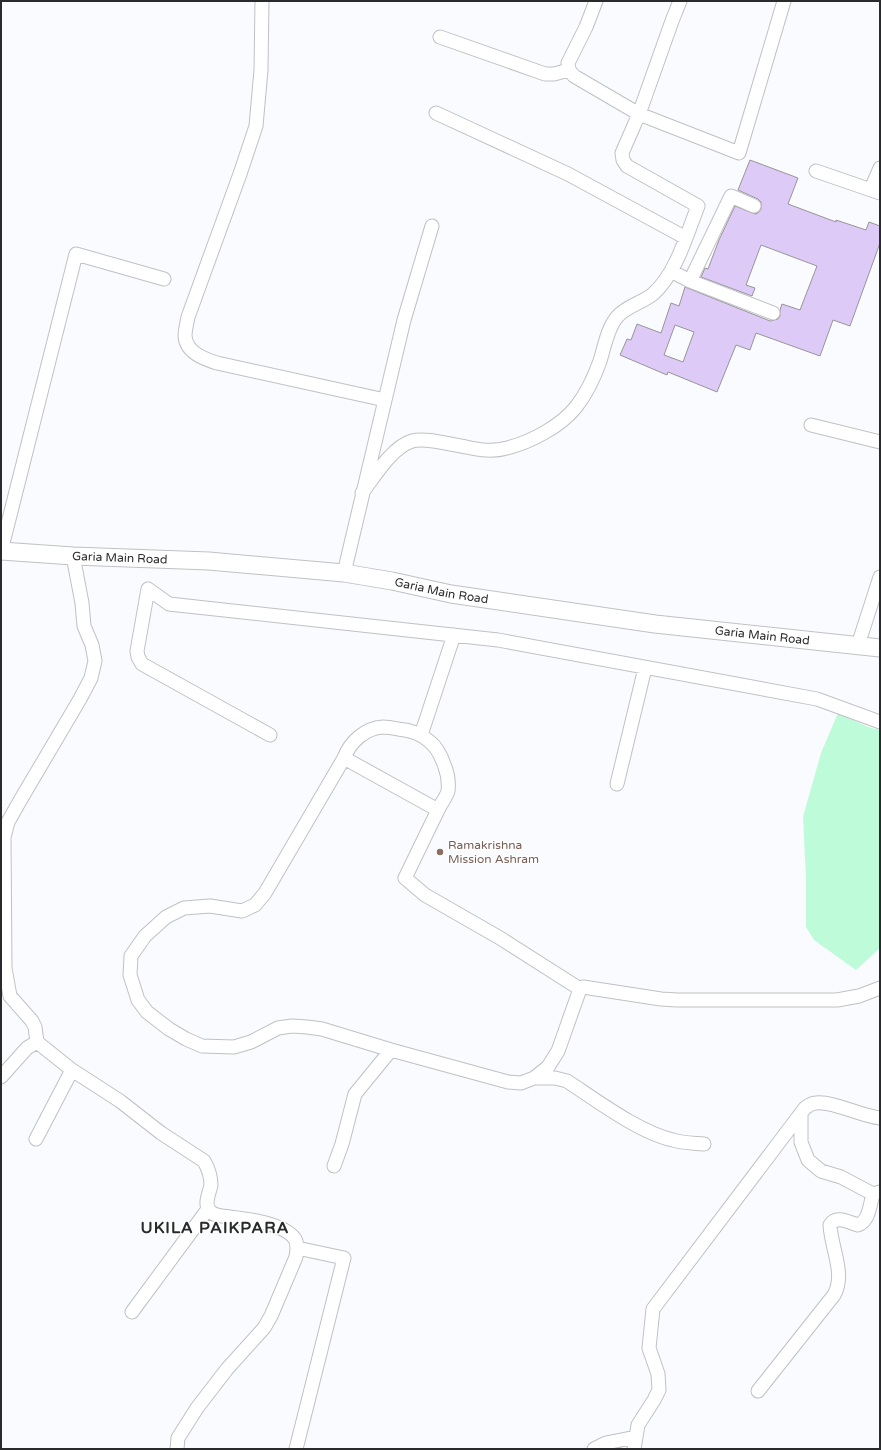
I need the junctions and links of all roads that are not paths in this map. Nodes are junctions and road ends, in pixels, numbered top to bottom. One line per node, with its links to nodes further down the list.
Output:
1 (262, 1): 19 (street)
2 (596, 1): 6 (street)
3 (680, 1): 8 (street)
4 (784, 1): 8 (street)
5 (440, 37): 6 (street)
6 (570, 70): 8 (street)
7 (436, 113): 14 (street)
8 (639, 114): 14 (street)
9 (880, 168): 11 (street)
10 (816, 171): 11 (street)
11 (875, 191)
12 (754, 206): 17 (street)
13 (432, 226): 19 (street)
14 (686, 238): 15 (street)
15 (671, 271): 17 (street); 22 (street)
16 (164, 279): 23 (street)
17 (690, 281): 18 (street)
18 (773, 313)
19 (385, 400): 22 (street)
20 (811, 425): 21 (street)
21 (880, 442)
22 (362, 493): 25 (street)
23 (1, 551): 24 (main road, Garia Main Road)
24 (73, 556): 25 (main road, Garia Main Road); 39 (street)
25 (344, 572): 28 (main road, Garia Main Road)
26 (880, 577): 28 (street)
27 (454, 635): 30 (street); 32 (street); 33 (street)
28 (858, 645): 29 (main road, Garia Main Road)
29 (880, 648)
30 (645, 668): 31 (street); 35 (street)
31 (880, 722)
32 (270, 735)
33 (421, 735): 34 (street); 36 (street)
34 (344, 758): 36 (street); 40 (street)
35 (617, 784)
36 (438, 810): 38 (street)
37 (880, 988): 38 (street)
38 (580, 989): 43 (street)
39 (37, 1042): 41 (street); 42 (street)
40 (391, 1050): 43 (street); 48 (street)
41 (72, 1070): 46 (street); 50 (street)
42 (1, 1077)
43 (534, 1078): 47 (street)
44 (801, 1115): 45 (street); 49 (street); 54 (street)
45 (880, 1118)
46 (36, 1139)
47 (704, 1144)
48 (334, 1166)
49 (876, 1193): 53 (street)
50 (208, 1209): 51 (street); 52 (street)
51 (297, 1248): 55 (street); 56 (street)
52 (132, 1312)
53 (758, 1391)
54 (635, 1443): 57 (street)
55 (177, 1449)
56 (296, 1449)
57 (594, 1449)

